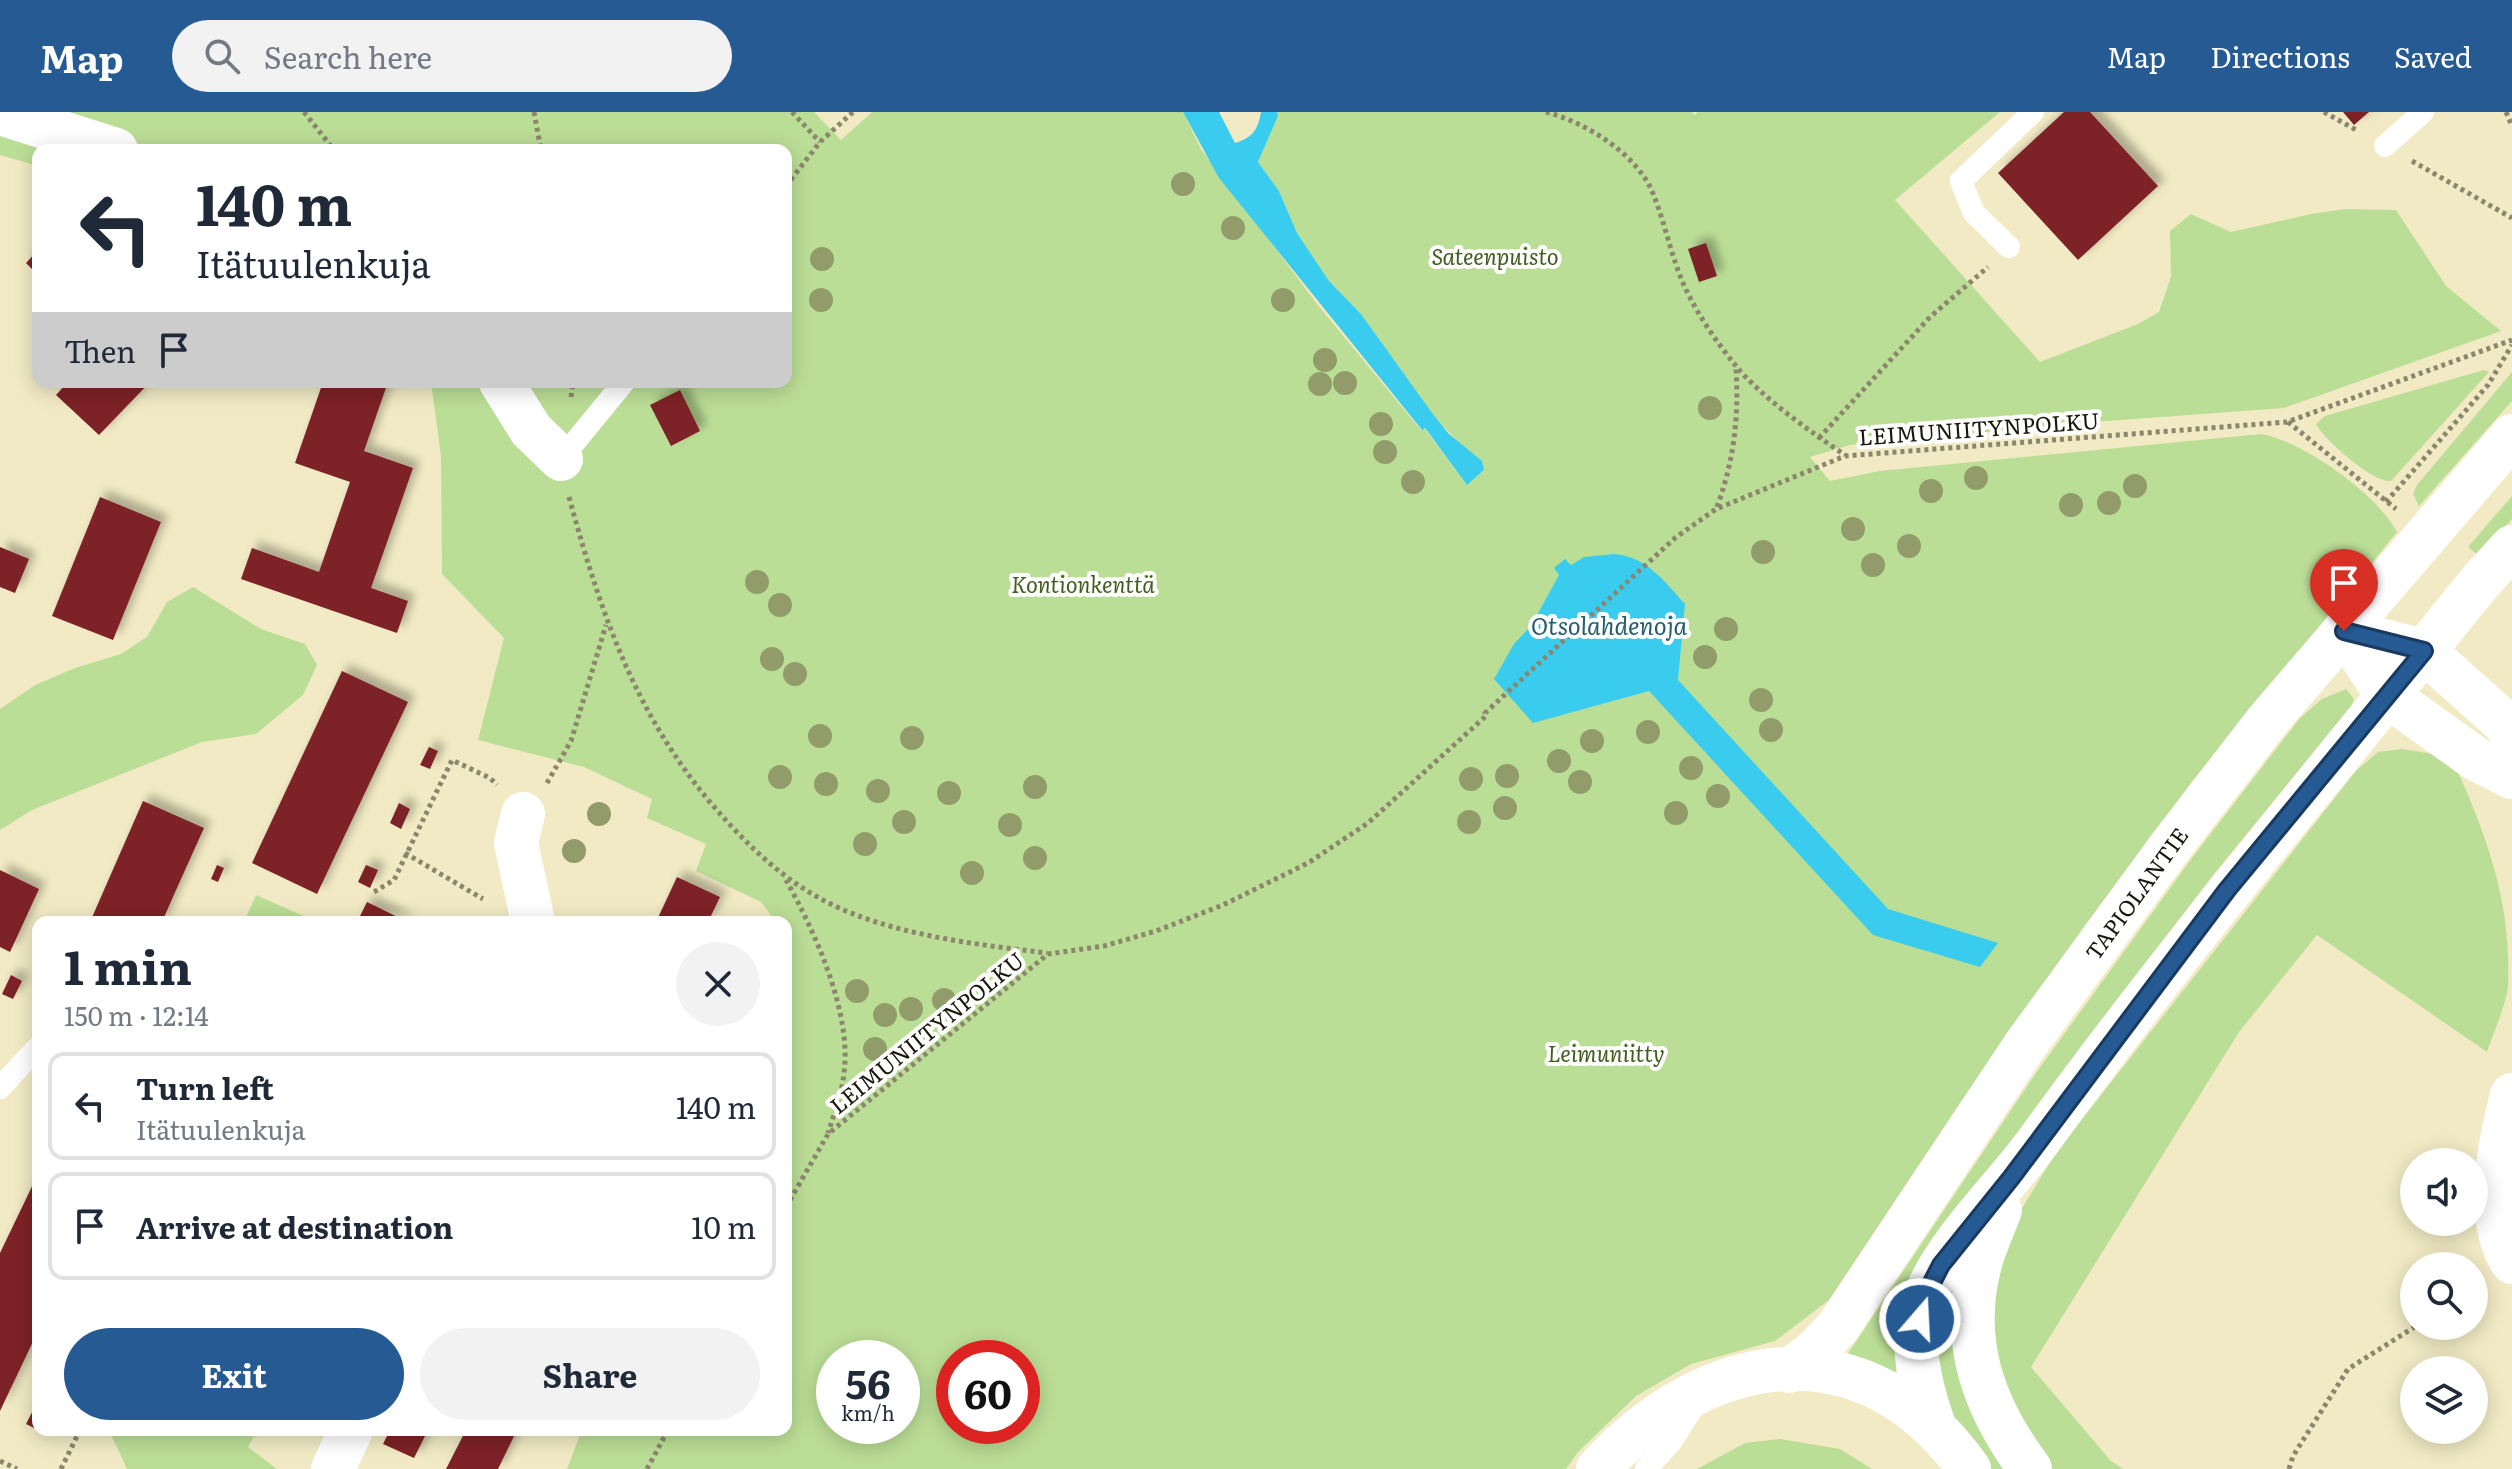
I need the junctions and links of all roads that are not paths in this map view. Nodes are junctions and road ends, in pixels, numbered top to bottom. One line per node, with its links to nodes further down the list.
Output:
1 (2033, 112): 6 (lane)
2 (2423, 112): 5 (lane)
3 (0, 113): 4 (main road)
4 (97, 144)
5 (2385, 146)
6 (2009, 247)
7 (505, 388): 10 (main road)
8 (619, 388): 10 (lane)
9 (2512, 436): 12 (main road, TAPIOLANTIE)
10 (561, 459)
11 (2512, 547): 13 (main road)
12 (2344, 631): 13 (main road); 14 (main road); 24 (main road, TAPIOLANTIE)
13 (2424, 651): 14 (main road); 15 (main road)
14 (2388, 696): 16 (main road); 22 (main road)
15 (2512, 737)
16 (2512, 777)
17 (523, 814): 18 (main road)
18 (513, 916)
19 (32, 1053): 20 (lane)
20 (0, 1088)
21 (2512, 1095): 23 (main road)
22 (2011, 1178): 26 (main road); 32 (main road)
23 (2512, 1262)
24 (1789, 1371): 25 (main road); 26 (main road)
25 (1706, 1388): 29 (main road); 30 (lane)
26 (1933, 1423): 31 (main road)
27 (348, 1436): 28 (main road)
28 (333, 1469)
29 (1598, 1469)
30 (1646, 1469)
31 (1969, 1469)
32 (2030, 1469)

